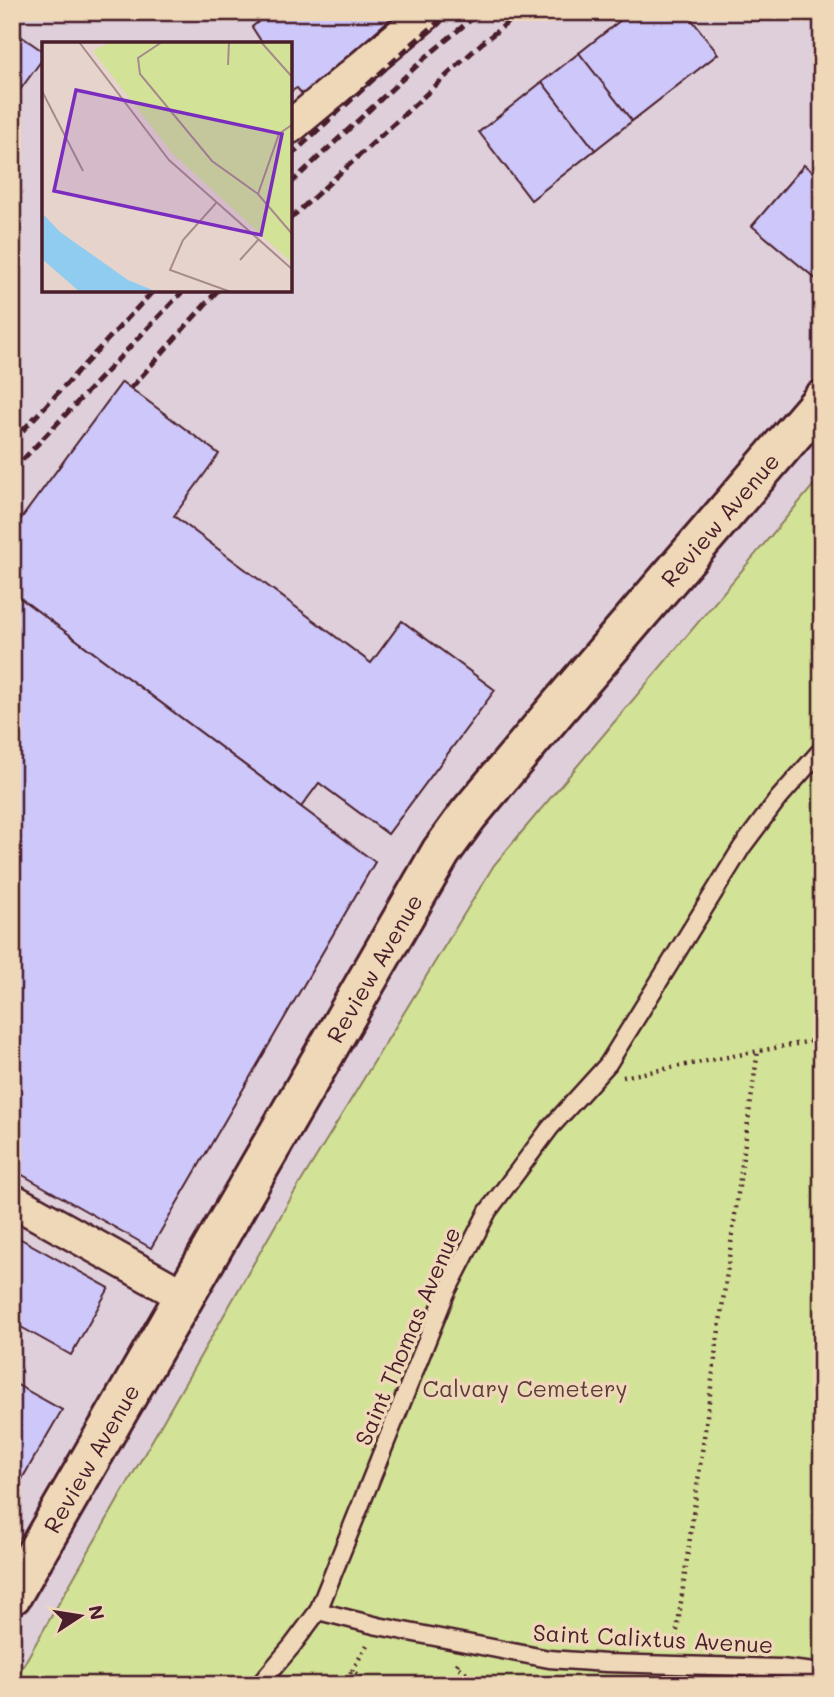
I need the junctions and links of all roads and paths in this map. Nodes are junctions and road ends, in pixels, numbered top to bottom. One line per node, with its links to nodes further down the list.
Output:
1 (428, 12): 2 (street)
2 (292, 125)
3 (822, 400): 9 (main road, Review Avenue)
4 (822, 749): 7 (lane, Saint Thomas Avenue)
5 (822, 1040): 6 (path)
6 (758, 1050): 7 (path); 13 (path)
7 (592, 1083): 11 (lane, Saint Thomas Avenue)
8 (12, 1200): 9 (street)
9 (184, 1296): 10 (main road, Review Avenue)
10 (12, 1595)
11 (318, 1611): 12 (lane, Saint Calixtus Avenue); 16 (lane, Saint Thomas Avenue)
12 (378, 1626): 13 (lane, Saint Calixtus Avenue); 14 (path)
13 (673, 1664): 15 (lane, Saint Calixtus Avenue)
14 (352, 1671): 17 (path); 18 (path)
15 (822, 1673)
16 (259, 1685)
17 (342, 1685)
18 (373, 1685)

